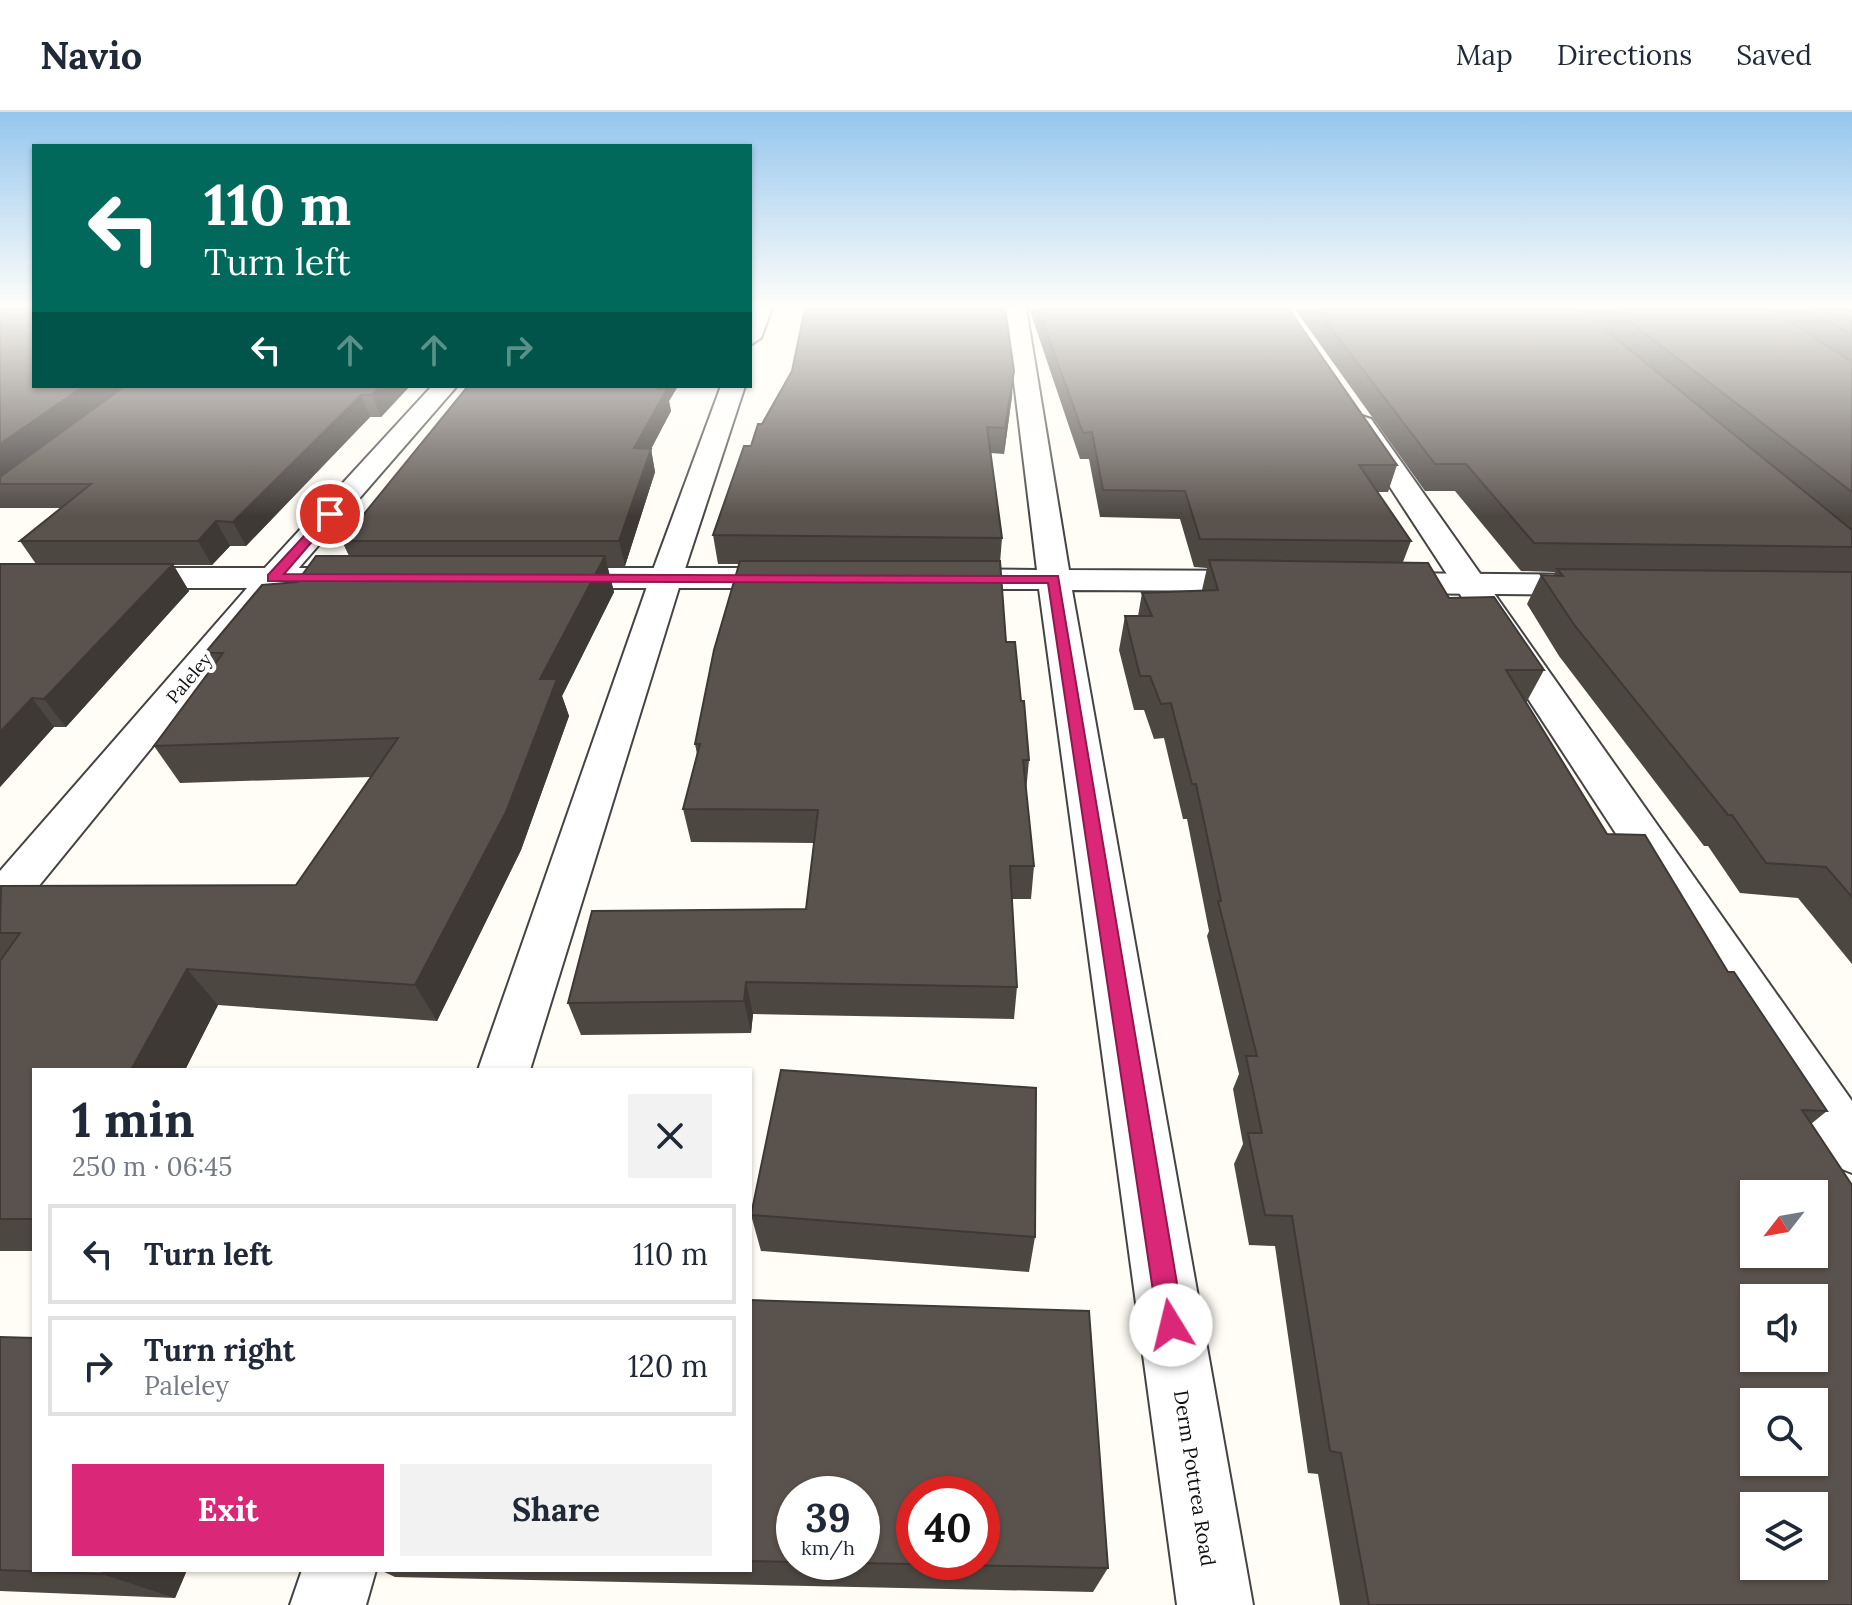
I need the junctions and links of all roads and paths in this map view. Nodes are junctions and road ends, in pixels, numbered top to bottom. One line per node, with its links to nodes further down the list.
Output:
1 (1025, 378): 12 (street, Derm Pottrea Road)
2 (443, 388): 6 (street, Paleley)
3 (732, 388): 9 (street)
4 (1345, 400): 15 (street)
5 (0, 578): 6 (street)
6 (273, 578): 7 (street); 17 (street, Paleley)
7 (383, 578)
8 (525, 578): 9 (street)
9 (666, 578): 10 (street); 18 (street)
10 (821, 578)
11 (914, 579): 12 (street)
12 (1054, 579): 13 (street); 22 (street, Derm Pottrea Road)
13 (1301, 582)
14 (1348, 582): 15 (street)
15 (1472, 584): 16 (street); 19 (street)
16 (1630, 586)
17 (0, 902)
18 (505, 1068)
19 (1852, 1147)
20 (338, 1572): 21 (street)
21 (328, 1605)
22 (1215, 1605)

